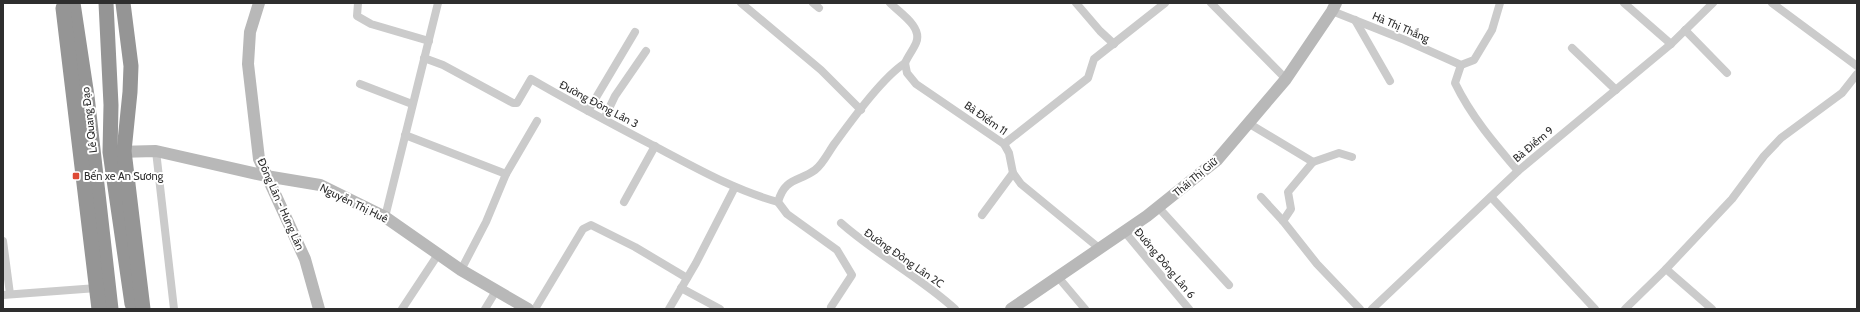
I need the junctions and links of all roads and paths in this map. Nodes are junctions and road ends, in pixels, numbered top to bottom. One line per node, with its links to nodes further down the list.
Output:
1 (63, 3): 76 (highway, Lê Quang Đạo)
2 (72, 3): 39 (highway, Lê Quang Đạo)
3 (82, 3): 39 (highway)
4 (106, 3): 29 (highway, Lê Quang Đạo)
5 (123, 3): 20 (highway, Lê Quang Đạo)
6 (259, 3): 56 (street, Đông Lân - Hưng Lân)
7 (358, 3): 23 (street)
8 (438, 3): 23 (street)
9 (741, 3): 41 (street)
10 (890, 3): 30 (street)
11 (1076, 3): 24 (street)
12 (1165, 3): 24 (street)
13 (1211, 3): 35 (street)
14 (1500, 3): 31 (street)
15 (1624, 3): 25 (street)
16 (1713, 3): 21 (street, Bà Điểm 9)
17 (1772, 3): 32 (street)
18 (1334, 7): 19 (street, Hà Thị Thắng); 35 (street, Thái Thị Giữ)
19 (1355, 20): 31 (street, Hà Thị Thắng); 36 (street)
20 (125, 22): 29 (highway); 49 (highway, Lê Quang Đạo)
21 (1685, 30): 25 (street, Bà Điểm 9); 33 (street)
22 (635, 32): 42 (street)
23 (429, 41): 28 (street)
24 (1114, 44): 47 (street)
25 (1671, 44): 38 (street, Bà Điểm 9)
26 (1572, 48): 38 (street)
27 (646, 51): 43 (street)
28 (424, 58): 40 (street); 42 (street, Đường Đông Lân 3)
29 (110, 63): 49 (highway, Lê Quang Đạo)
30 (905, 63): 41 (street); 47 (street, Bà Điểm 11)
31 (1461, 65): 53 (street)
32 (1857, 66)
33 (1728, 73)
34 (1857, 74): 71 (street)
35 (1286, 79): 45 (street, Thái Thị Giữ)
36 (1390, 81)
37 (360, 84): 40 (street)
38 (1616, 90): 53 (street, Bà Điểm 9)
39 (87, 96): 82 (highway, Lê Quang Đạo)
40 (412, 104): 46 (street)
41 (860, 110): 61 (street)
42 (588, 111): 43 (street, Đường Đông Lân 3)
43 (604, 119): 48 (street, Đường Đông Lân 3)
44 (537, 121): 54 (street)
45 (1248, 123): 52 (street); 62 (street, Thái Thị Giữ)
46 (405, 135): 54 (street); 64 (street)
47 (1004, 144): 55 (street, Bà Điểm 11)
48 (655, 146): 57 (street, Đường Đông Lân 3); 60 (street)
49 (117, 151): 50 (street, Nguyễn Thị Huê); 83 (highway, Lê Quang Đạo); 84 (highway, Lê Quang Đạo)
50 (156, 151): 56 (street, Nguyễn Thị Huê); 85 (street)
51 (1352, 157): 52 (street)
52 (1313, 162): 65 (street)
53 (1518, 170): 58 (street, Bà Điểm 9)
54 (506, 174): 72 (street)
55 (1013, 174): 63 (street); 69 (street)
56 (266, 176): 64 (street, Nguyễn Thị Huê); 86 (street, Đông Lân - Hưng Lân)
57 (735, 188): 61 (street, Đường Đông Lân 3); 74 (street)
58 (1491, 196): 98 (street, Bà Điểm 9); 99 (street)
59 (1261, 197): 65 (street)
60 (624, 202)
61 (778, 202): 80 (street)
62 (1158, 207): 67 (street, Thái Thị Giữ); 75 (street)
63 (982, 215)
64 (385, 217): 70 (street, Nguyễn Thị Huê)
65 (1283, 221): 97 (street)
66 (841, 224): 93 (street, Đường Đông Lân 2C)
67 (1124, 231): 69 (street, Thái Thị Giữ); 96 (street, Đường Đông Lân 6)
68 (3, 241): 79 (street)
69 (1099, 248): 73 (street, Thái Thị Giữ)
70 (439, 253): 72 (street, Nguyễn Thị Huê); 87 (street)
71 (1666, 269): 100 (street); 101 (street)
72 (462, 270): 78 (street, Nguyễn Thị Huê)
73 (1058, 277): 94 (street, Thái Thị Giữ); 95 (street)
74 (687, 278): 77 (street); 90 (street)
75 (1229, 285)
76 (97, 288): 79 (street); 81 (highway, Lê Quang Đạo)
77 (681, 288): 91 (street); 92 (street)
78 (496, 291): 88 (street); 89 (street, Nguyễn Thị Huê)
79 (6, 295)
80 (831, 307)
81 (99, 309)
82 (110, 309)
83 (132, 309)
84 (143, 309)
85 (174, 309)
86 (319, 309)
87 (402, 309)
88 (486, 309)
89 (528, 309)
90 (535, 309)
91 (669, 309)
92 (720, 309)
93 (955, 309)
94 (1012, 309)
95 (1085, 309)
96 (1189, 309)
97 (1360, 309)
98 (1372, 309)
99 (1594, 309)
100 (1625, 309)
101 (1712, 309)

